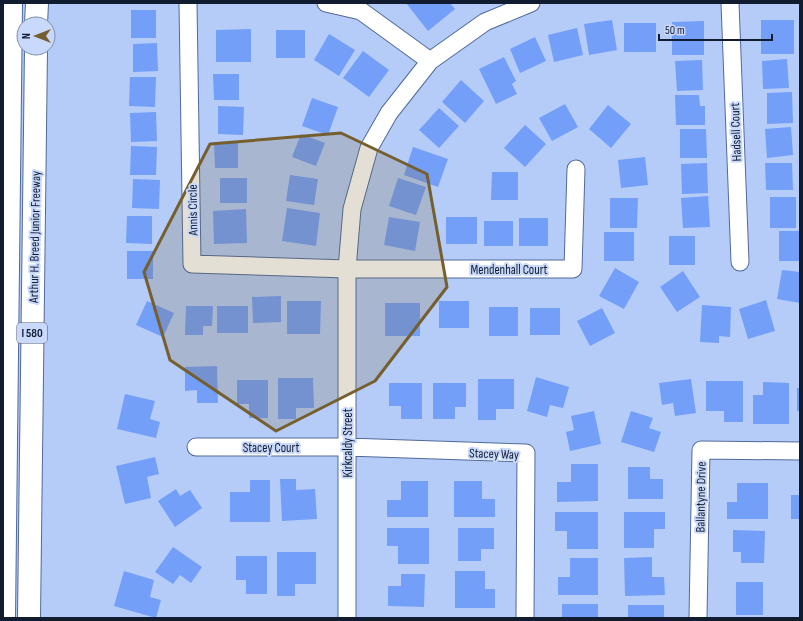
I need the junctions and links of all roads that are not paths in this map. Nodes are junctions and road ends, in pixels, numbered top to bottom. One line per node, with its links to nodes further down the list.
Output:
1 (12, 3): 16 (highway, I 580)
2 (36, 3): 7 (highway)
3 (188, 3): 12 (street, Annis Circle)
4 (326, 3): 9 (street)
5 (531, 3): 9 (street, Kirkcaldy Street)
6 (730, 3): 11 (street, Hadsell Court)
7 (36, 16)
8 (36, 56): 17 (highway, Arthur H. Breed Junior Freeway / I 580)
9 (430, 61): 12 (street, Kirkcaldy Street)
10 (576, 169): 12 (street, Mendenhall Court)
11 (740, 262)
12 (347, 269): 14 (street, Kirkcaldy Street)
13 (196, 447): 14 (street, Stacey Court)
14 (347, 447): 18 (street, Kirkcaldy Street); 19 (street, Stacey Way)
15 (800, 451): 20 (street, Ballantyne Drive)
16 (4, 618)
17 (29, 618)
18 (347, 618)
19 (525, 618)
20 (698, 618)

